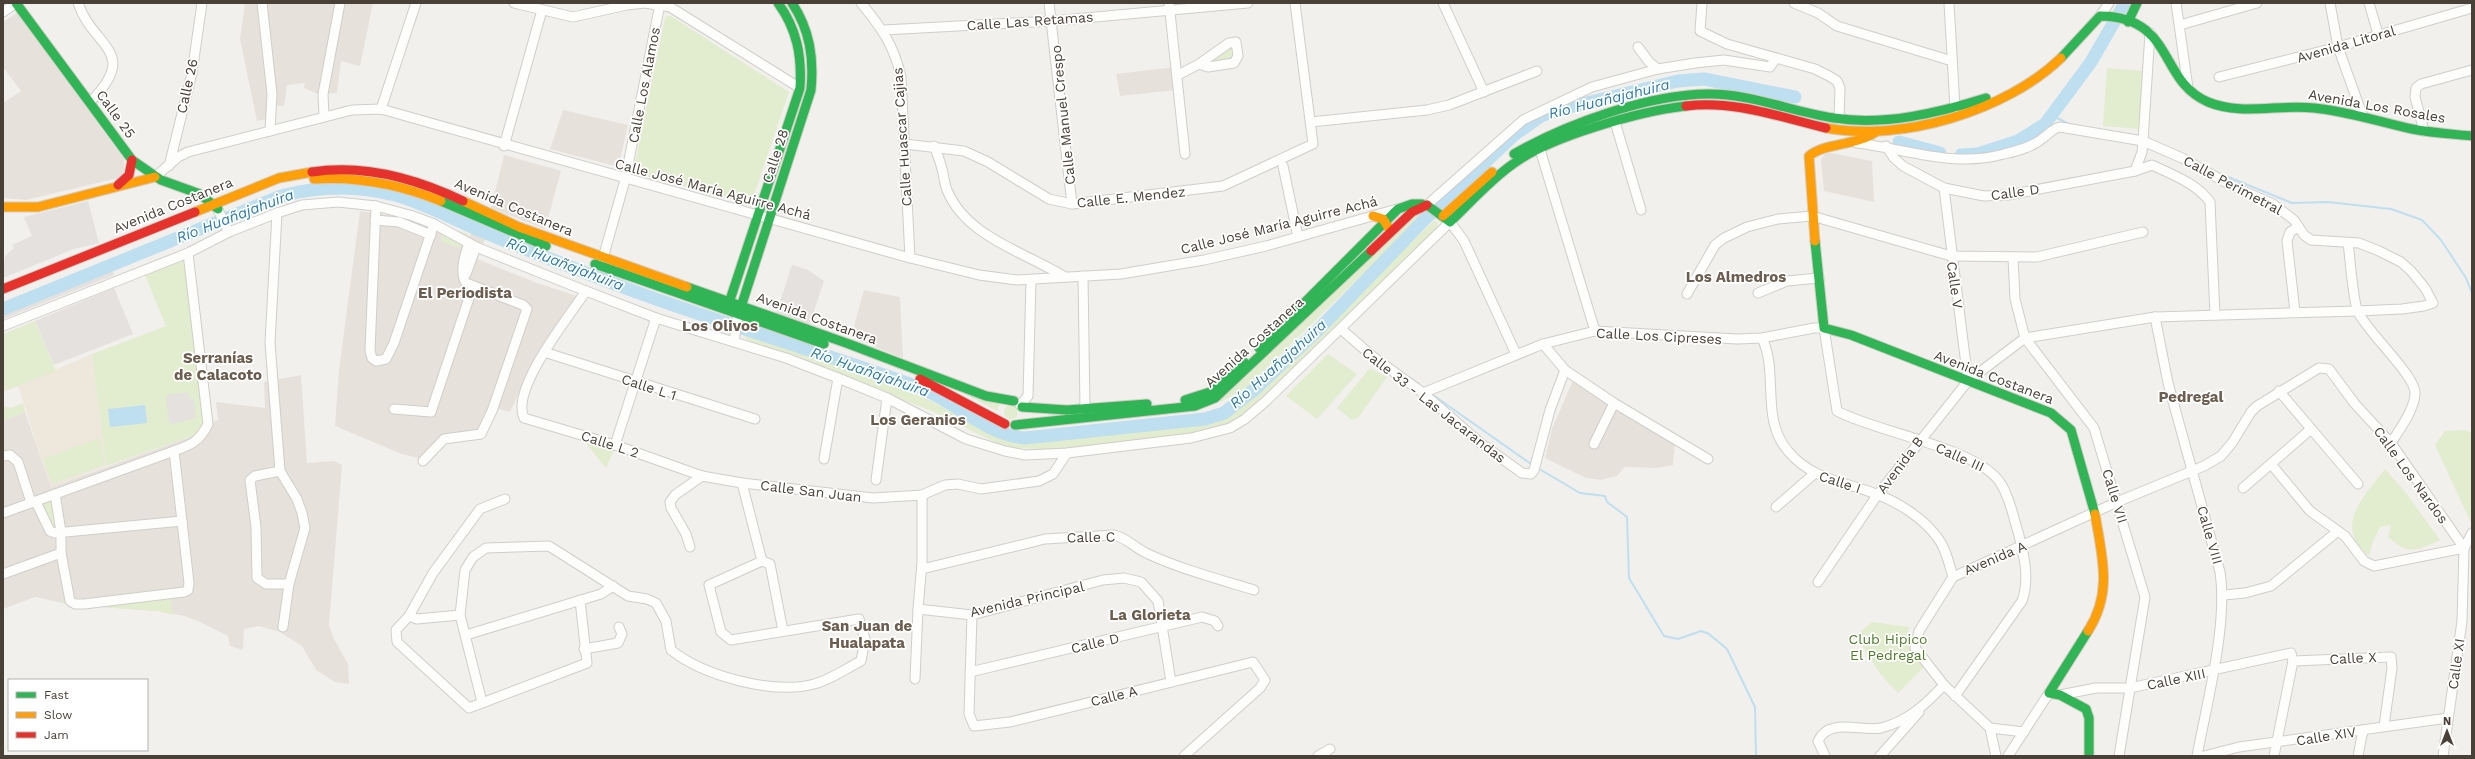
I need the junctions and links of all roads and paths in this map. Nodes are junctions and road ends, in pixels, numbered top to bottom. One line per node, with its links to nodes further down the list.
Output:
1 (16, 3): 28 (street); 51 (main road, Calle 25)
2 (78, 3): 51 (street)
3 (202, 3): 80 (street, Calle 26)
4 (262, 3): 60 (street)
5 (340, 3): 54 (street)
6 (416, 3): 53 (street)
7 (514, 3): 27 (street)
8 (778, 3): 47 (main road, Calle 28)
9 (792, 3): 49 (main road, Calle 28)
10 (860, 3): 33 (street, Calle Huascar Cajias)
11 (1049, 3): 30 (street, Calle Manuel Crespo)
12 (1248, 3): 25 (street, Calle Las Retamas)
13 (1295, 3): 57 (street)
14 (1443, 3): 50 (street)
15 (1702, 3): 38 (street)
16 (1794, 3): 39 (street)
17 (1949, 3): 39 (street)
18 (2109, 3): 29 (street, Avenida Costanera)
19 (2137, 3): 31 (main road)
20 (2176, 3): 32 (street)
21 (2256, 3): 32 (street)
22 (2330, 3): 37 (street)
23 (2369, 3): 35 (street)
24 (660, 4): 27 (street); 47 (street); 83 (street, Calle Los Alamos)
25 (1169, 6): 30 (street, Calle Las Retamas); 44 (street)
26 (2472, 8): 35 (street, Avenida Litoral)
27 (542, 10): 71 (street)
28 (3, 12)
29 (2105, 16): 31 (main road); 46 (main road, Avenida Costanera)
30 (1052, 21): 33 (street, Calle Las Retamas); 86 (street, Calle Manuel Crespo)
31 (2127, 22): 34 (main road)
32 (2180, 25): 48 (street)
33 (884, 30): 69 (street, Calle Huascar Cajias)
34 (2150, 33): 48 (main road, Avenida Los Rosales); 66 (street)
35 (2378, 34): 37 (street, Avenida Litoral)
36 (1638, 47): 41 (street)
37 (2338, 47): 45 (street, Avenida Litoral); 55 (street)
38 (1776, 58): 41 (street); 56 (street)
39 (1952, 61): 52 (street)
40 (1199, 64): 44 (street)
41 (1658, 69): 93 (street)
42 (2472, 70): 63 (street)
43 (1537, 71): 50 (street)
44 (1178, 75): 76 (street)
45 (2219, 77)
46 (2035, 80): 52 (main road, Avenida Costanera); 59 (main road, Avenida Costanera)
47 (800, 88): 49 (main road); 65 (main road, Calle 28)
48 (2188, 88): 55 (main road, Avenida Los Rosales)
49 (811, 90): 67 (main road, Calle 28)
50 (1484, 92): 57 (street)
51 (90, 102): 77 (main road, Calle 25)
52 (1955, 108): 56 (main road, Avenida Costanera); 59 (main road)
53 (380, 109): 54 (street, Calle José María Aguirre Achá); 71 (street, Calle José María Aguirre Achá)
54 (324, 116): 60 (street, Calle José María Aguirre Achá)
55 (2363, 117): 63 (main road, Avenida Los Rosales)
56 (1839, 119): 61 (main road); 70 (main road, Avenida Costanera)
57 (1311, 122): 86 (street, Calle E. Mendez)
58 (1615, 122): 61 (main road, Avenida Costanera); 70 (main road, Avenida Costanera); 91 (street)
59 (1930, 124): 62 (main road, Avenida Costanera)
60 (270, 131): 80 (street, Calle José María Aguirre Achá)
61 (1843, 131): 62 (main road, Avenida Costanera); 74 (main road)
62 (1877, 131): 68 (main road, Avenida Costanera)
63 (2424, 131): 64 (main road, Avenida Los Rosales)
64 (2472, 136)
65 (783, 139): 67 (main road); 94 (main road, Calle 28)
66 (2143, 141): 73 (street, Calle Perimetral); 75 (street); 101 (street, Calle Perimetral)
67 (794, 142): 97 (main road, Calle 28)
68 (1857, 143): 73 (street, Calle Perimetral); 74 (main road, Avenida Costanera)
69 (904, 144): 72 (street, Calle E. Mendez); 111 (street, Calle Huascar Cajias)
70 (1538, 144): 93 (main road, Avenida Costanera); 135 (street)
71 (504, 146): 83 (street, Calle José María Aguirre Achá)
72 (934, 146): 86 (street, Calle E. Mendez); 115 (street)
73 (1886, 146): 85 (street, Calle D)
74 (1835, 148): 96 (main road, Avenida Costanera)
75 (2142, 152): 78 (street); 81 (street)
76 (1185, 154)
77 (132, 160): 82 (main road, Calle 25); 84 (main road)
78 (2152, 165): 81 (street, Calle D); 129 (street)
79 (1283, 166): 106 (street)
80 (168, 167): 82 (street, Calle José María Aguirre Achá)
81 (2134, 171): 85 (street, Calle D)
82 (154, 177): 84 (main road, Calle José María Aguirre Achá); 89 (main road, Calle 25)
83 (625, 180): 94 (street, Calle José María Aguirre Achá); 113 (street, Calle Los Alamos)
84 (116, 187): 88 (main road, Calle José María Aguirre Achá)
85 (1944, 188): 110 (street, Calle V)
86 (1072, 204)
87 (376, 206): 92 (street); 98 (street); 100 (street)
88 (3, 207)
89 (218, 209): 102 (street); 113 (main road, Avenida Costanera); 119 (main road, Avenida Costanera); 123 (main road, Avenida Costanera)
90 (1398, 209): 93 (main road, Calle José María Aguirre Achá); 95 (street, Calle José María Aguirre Achá); 99 (main road, Avenida Costanera)
91 (1641, 210)
92 (277, 213): 102 (street); 169 (street)
93 (1439, 213): 104 (main road, Avenida Costanera); 134 (street); 141 (street)
94 (758, 215): 97 (street, Calle José María Aguirre Achá); 125 (main road, Calle 28)
95 (1373, 216): 99 (main road); 106 (street, Calle José María Aguirre Achá)
96 (1812, 216): 110 (street); 116 (main road, Avenida Costanera); 122 (street)
97 (770, 218): 111 (street, Calle José María Aguirre Achá); 128 (main road, Calle 28)
98 (375, 220): 105 (street); 105 (street)
99 (1386, 222): 104 (main road); 153 (main road, Avenida Costanera)
100 (434, 224): 105 (street); 108 (street)
101 (2298, 227): 107 (street, Calle Perimetral); 126 (street)
102 (228, 228): 109 (street)
103 (2143, 232): 112 (street)
104 (1389, 234): 156 (main road, Avenida Costanera)
105 (431, 235)
106 (1298, 237): 114 (street, Calle José María Aguirre Achá)
107 (2348, 243): 124 (street, Calle Perimetral); 127 (street)
108 (473, 245): 118 (street); 120 (street)
109 (188, 253): 132 (street); 162 (street)
110 (1951, 256): 112 (street); 145 (street, Calle V)
111 (910, 258): 117 (street, Calle José María Aguirre Achá)
112 (2013, 258): 137 (street, Calle VII)
113 (601, 262): 125 (main road, Avenida Costanera)
114 (1083, 276): 115 (street, Calle José María Aguirre Achá); 153 (street)
115 (1065, 277): 117 (street, Calle José María Aguirre Achá)
116 (1819, 278): 121 (street); 133 (main road, Avenida Costanera)
117 (1031, 280): 151 (street)
118 (473, 286): 152 (street); 167 (street)
119 (3, 290)
120 (586, 292): 131 (street); 140 (street)
121 (1758, 293)
122 (1687, 294)
123 (3, 298)
124 (2433, 303): 127 (street, Avenida B)
125 (728, 306): 128 (main road, Avenida Costanera)
126 (2295, 312): 127 (street, Avenida B); 129 (street, Avenida B)
127 (2357, 312): 159 (street)
128 (740, 313): 138 (street, Calle 28); 151 (main road, Avenida Costanera); 155 (main road, Avenida Costanera)
129 (2215, 315): 130 (street, Avenida B)
130 (2155, 317): 137 (street, Avenida B); 170 (street, Calle VIII)
131 (656, 318): 138 (street); 146 (street)
132 (3, 326)
133 (1824, 328): 136 (street, Calle Los Cipreses); 145 (main road, Avenida Costanera); 158 (street, Calle III)
134 (1341, 329): 148 (street, Calle 33 - Las Jacarandas); 163 (street)
135 (1595, 332): 136 (street, Calle Los Cipreses); 139 (street, Calle Los Cipreses)
136 (1762, 338): 171 (street, Calle I)
137 (2025, 338): 145 (street, Avenida B); 182 (street, Calle VII)
138 (734, 342): 144 (street)
139 (1543, 344): 141 (street, Calle Los Cipreses); 143 (street)
140 (544, 352): 146 (street, Calle L 1); 161 (street, Calle L 2)
141 (1516, 354): 148 (street, Calle Los Cipreses)
142 (2325, 367): 147 (street, Avenida A); 159 (street, Calle Los Nardos)
143 (1565, 370): 148 (street, Calle 33 - Las Jacarandas); 150 (street)
144 (838, 378): 149 (street); 166 (street)
145 (1968, 381): 158 (street, Avenida B); 184 (main road, Avenida Costanera)
146 (635, 382): 154 (street, Calle L 1); 161 (street)
147 (2279, 391): 157 (street); 170 (street, Avenida A)
148 (1424, 393)
149 (887, 398): 163 (street); 173 (street)
150 (1614, 403): 160 (street); 165 (street)
151 (1019, 404): 153 (main road, Avenida Costanera); 155 (main road); 156 (main road)
152 (394, 409)
153 (1085, 409)
154 (754, 420)
155 (1005, 424): 156 (main road)
156 (1015, 425)
157 (2311, 429): 168 (street); 175 (street)
158 (1919, 440): 178 (street, Avenida B); 191 (street, Calle III)
159 (2391, 443): 192 (street, Calle Los Nardos)
160 (1594, 444)
161 (615, 445): 172 (street, Calle L 2)
162 (174, 451): 177 (street); 186 (street)
163 (1067, 453): 179 (street)
164 (3, 456): 181 (street)
165 (1708, 458)
166 (824, 459)
167 (422, 461)
168 (2271, 464): 176 (street); 187 (street)
169 (280, 471): 199 (street); 199 (street)
170 (2192, 472): 182 (street, Avenida A); 202 (street, Calle VIII)
171 (1814, 474): 178 (street, Calle I); 183 (street)
172 (702, 476): 174 (street, Calle San Juan); 190 (street)
173 (876, 480)
174 (742, 483): 179 (street, Calle San Juan); 194 (street)
175 (2358, 484)
176 (2243, 488)
177 (55, 494): 181 (street); 188 (street)
178 (1878, 494): 197 (street, Calle I); 198 (street, Avenida B)
179 (922, 496): 195 (street)
180 (505, 499): 207 (street)
181 (34, 502): 185 (street); 188 (street)
182 (2116, 502): 184 (street, Avenida A); 221 (street, Calle VII)
183 (1776, 507)
184 (2095, 512): 191 (street, Avenida A); 222 (main road, Avenida Costanera)
185 (3, 513)
186 (182, 521): 188 (street); 193 (street)
187 (2338, 531): 192 (street); 202 (street)
188 (62, 532): 193 (street)
189 (2472, 533): 192 (street)
190 (690, 547)
191 (2022, 547): 197 (street, Avenida A); 224 (street, Calle III)
192 (2464, 548): 227 (street, Calle XI)
193 (61, 553): 196 (street)
194 (762, 561): 212 (street); 212 (street)
195 (922, 569): 201 (street, Calle C); 204 (street)
196 (3, 574)
197 (1953, 576): 220 (street, Avenida A)
198 (1818, 582)
199 (289, 584): 209 (street)
200 (613, 586): 203 (street); 205 (street); 212 (street)
201 (1254, 590)
202 (2224, 595): 216 (street, Calle VIII)
203 (580, 600): 213 (street); 214 (street)
204 (918, 609): 206 (street, Avenida Principal); 218 (street)
205 (460, 615): 207 (street); 213 (street)
206 (972, 615): 211 (street, Avenida Principal); 217 (street)
207 (409, 616): 225 (street)
208 (1218, 626): 211 (street, Calle D)
209 (283, 627)
210 (619, 627): 214 (street)
211 (1162, 628): 217 (street, Calle D); 219 (street, Avenida Principal)
212 (783, 631)
213 (466, 635): 225 (street)
214 (584, 649): 225 (street)
215 (2292, 657): 216 (street, Calle XIII); 228 (street, Calle X); 232 (street)
216 (2213, 671): 221 (street, Calle XIII); 242 (street, Calle VIII)
217 (970, 672): 219 (street, Calle A)
218 (915, 679)
219 (1171, 682): 234 (street, Calle A)
220 (1944, 685): 224 (street, Avenida A); 226 (street)
221 (2130, 688): 223 (street, Calle XIII); 241 (street, Calle VII)
222 (2049, 693): 223 (main road); 231 (street, Avenida Costanera)
223 (2060, 695): 240 (main road)
224 (1955, 696): 229 (street, Avenida A)
225 (482, 702)
226 (1920, 710): 236 (street); 237 (street)
227 (2448, 718): 228 (street, Calle XIV); 246 (street, Calle XI)
228 (2384, 726): 230 (street, Calle XIV)
229 (1990, 728): 231 (street); 238 (street)
230 (2363, 730): 232 (street, Calle XIV); 245 (street)
231 (2024, 732): 239 (street, Avenida Costanera)
232 (2276, 743): 243 (street, Calle XIV); 244 (street)
233 (1330, 749): 235 (street)
234 (1184, 756)
235 (1318, 756)
236 (1824, 756)
237 (1880, 756)
238 (1996, 756)
239 (2008, 756)
240 (2089, 756)
241 (2119, 756)
242 (2197, 756)
243 (2204, 756)
244 (2274, 756)
245 (2358, 756)
246 (2443, 756)

